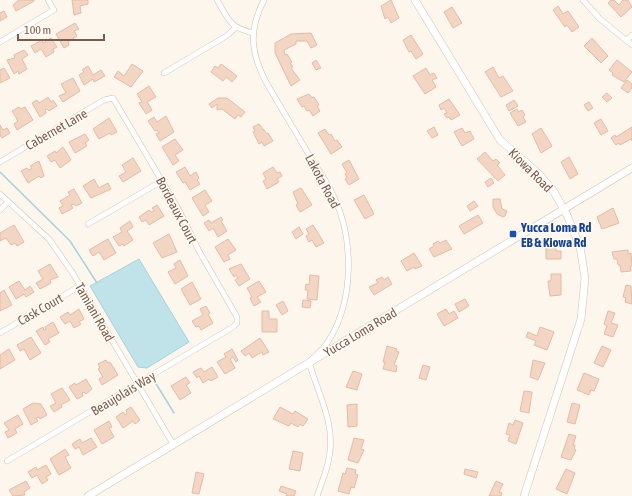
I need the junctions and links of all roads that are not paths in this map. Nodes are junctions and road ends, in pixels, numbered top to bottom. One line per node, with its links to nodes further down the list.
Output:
1 (48, 0): 10 (street)
2 (217, 0): 6 (street)
3 (264, 0): 7 (street, Lakota Road)
4 (415, 0): 20 (main road, Kiowa Road)
5 (583, 0): 9 (street)
6 (236, 27): 7 (street); 12 (street)
7 (253, 33): 25 (street, Lakota Road)
8 (632, 35): 9 (street)
9 (627, 40): 11 (street)
10 (0, 42)
11 (632, 45)
12 (164, 73)
13 (113, 98): 14 (street, Cabernet Lane); 16 (street, Bordeaux Court)
14 (0, 162)
15 (632, 168): 20 (main road, Yucca Loma Road)
16 (162, 181): 21 (street); 23 (street, Bordeaux Court)
17 (0, 194): 18 (street, Tamiani Road)
18 (8, 202): 19 (street); 22 (street, Tamiani Road)
19 (0, 210)
20 (564, 210): 25 (main road, Yucca Loma Road); 31 (main road, Kiowa Road)
21 (88, 224)
22 (80, 286): 24 (street, Cask Court); 26 (street, Tamiani Road)
23 (237, 323): 26 (street, Beaujolais Way)
24 (0, 333)
25 (309, 362): 27 (main road, Yucca Loma Road); 30 (street)
26 (137, 384): 27 (street, Tamiani Road); 28 (street, Beaujolais Way)
27 (173, 444): 29 (main road, Yucca Loma Road)
28 (7, 461)
29 (88, 496)
30 (317, 496)
31 (524, 496)

